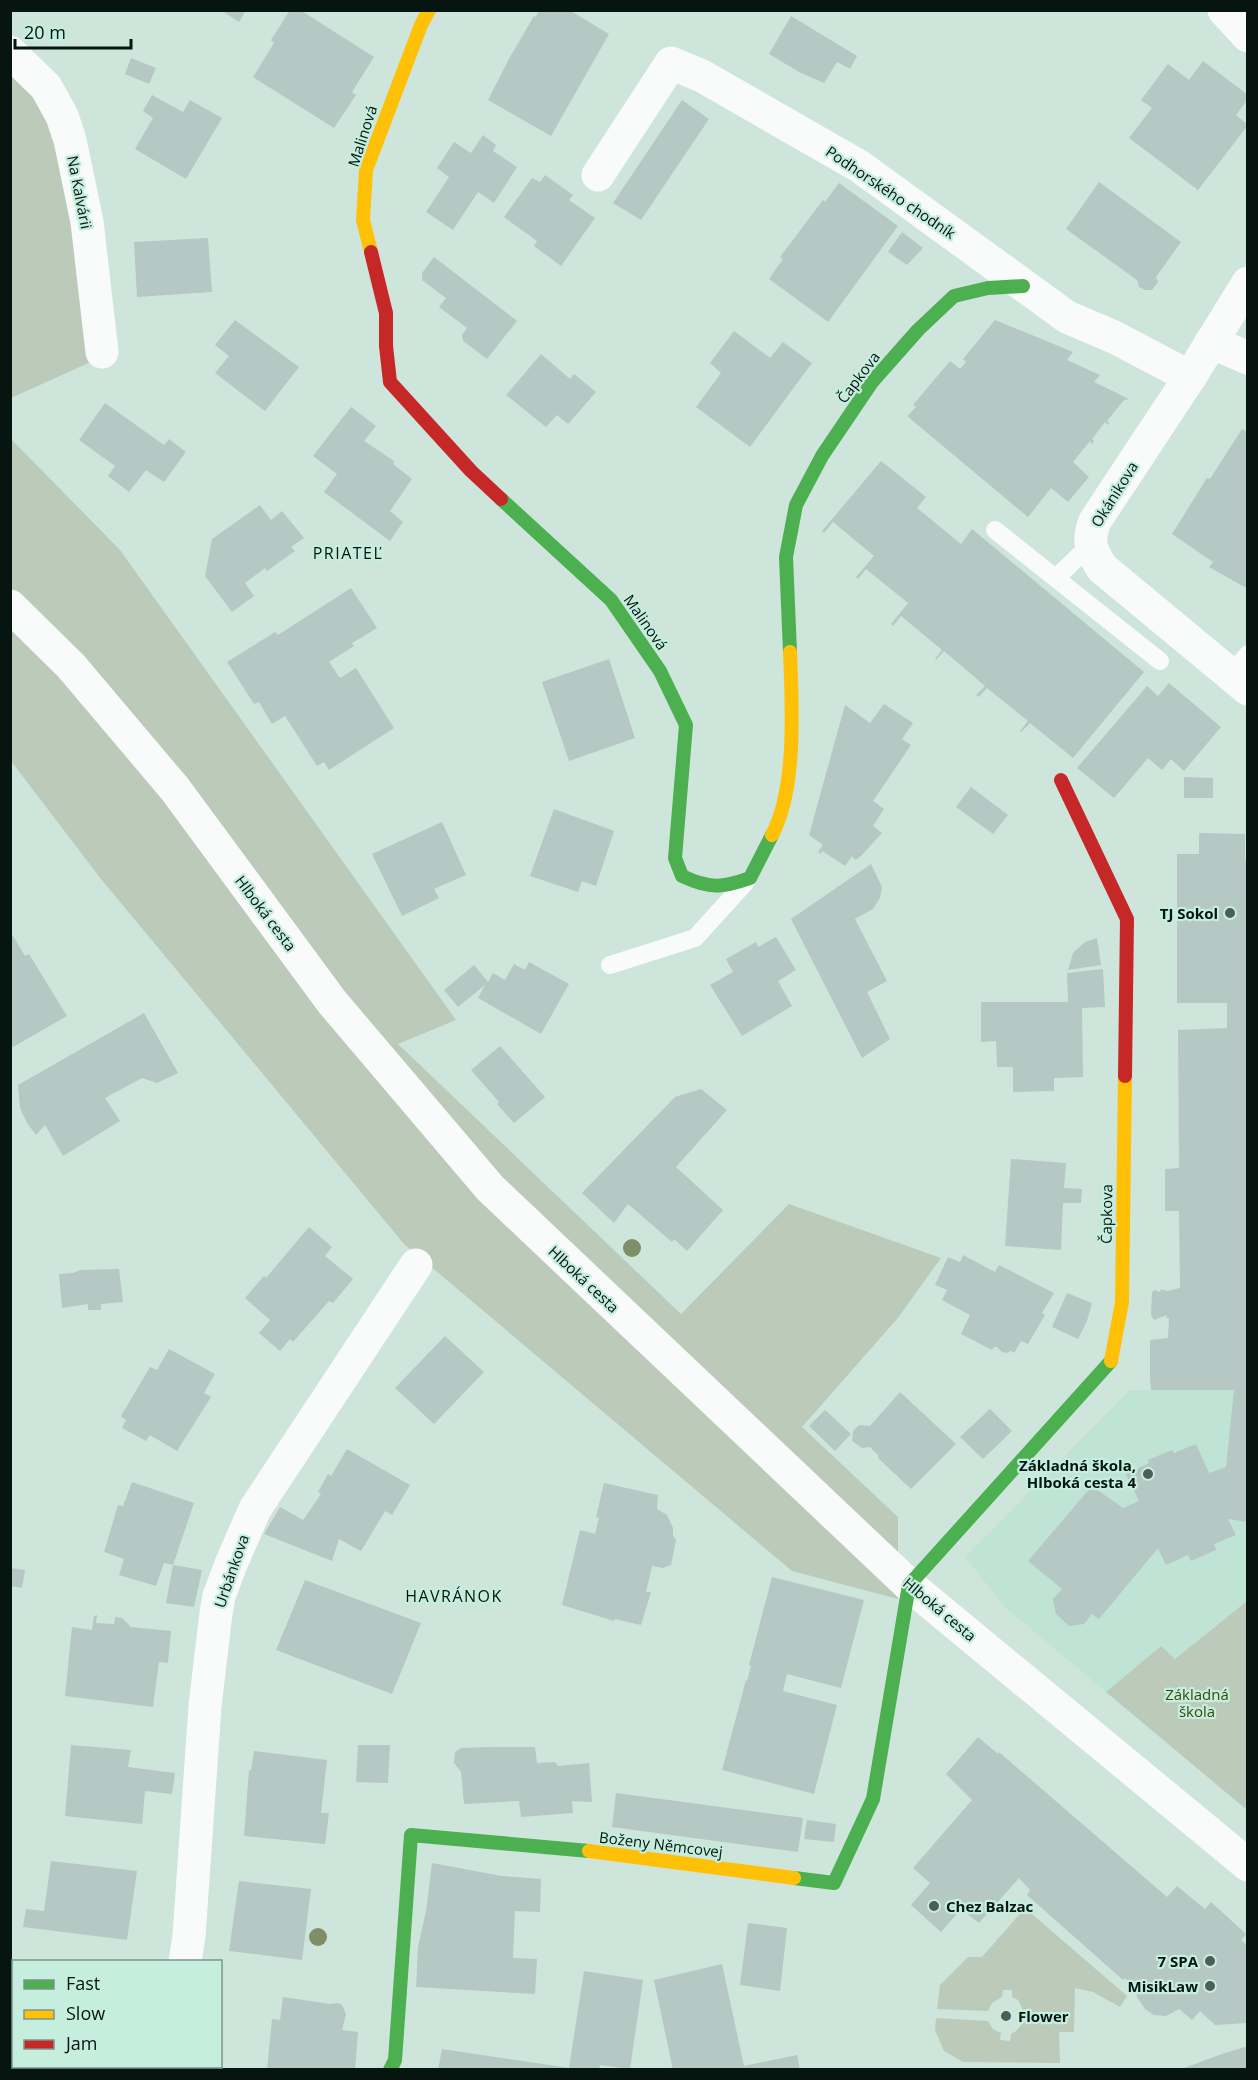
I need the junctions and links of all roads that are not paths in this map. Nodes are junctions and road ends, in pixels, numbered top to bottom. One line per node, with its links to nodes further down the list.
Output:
1 (429, 10): 19 (street, Malinová)
2 (1224, 10): 3 (street)
3 (1248, 36)
4 (10, 52): 9 (street, Na Kalvárii)
5 (598, 175): 7 (street, Podhorského chodník)
6 (1248, 283): 8 (street, Okánikova)
7 (1023, 286): 11 (street, Podhorského chodník); 19 (street, Čapkova)
8 (1211, 342): 10 (street); 11 (street, Okánikova)
9 (102, 352)
10 (1248, 358)
11 (1190, 377): 13 (street, Okánikova)
12 (995, 530): 14 (lane)
13 (1090, 545): 14 (lane); 17 (street, Okánikova)
14 (1056, 578): 16 (lane)
15 (10, 606): 22 (street, Hlboká cesta)
16 (1160, 661)
17 (1242, 673)
18 (1061, 780): 22 (street, Čapkova)
19 (750, 878): 20 (lane)
20 (610, 965)
21 (416, 1265): 24 (street, Urbánkova)
22 (909, 1585): 23 (street, Hlboká cesta); 25 (street, Boženy Němcovej)
23 (1248, 1865)
24 (185, 1960)
25 (390, 2070)

